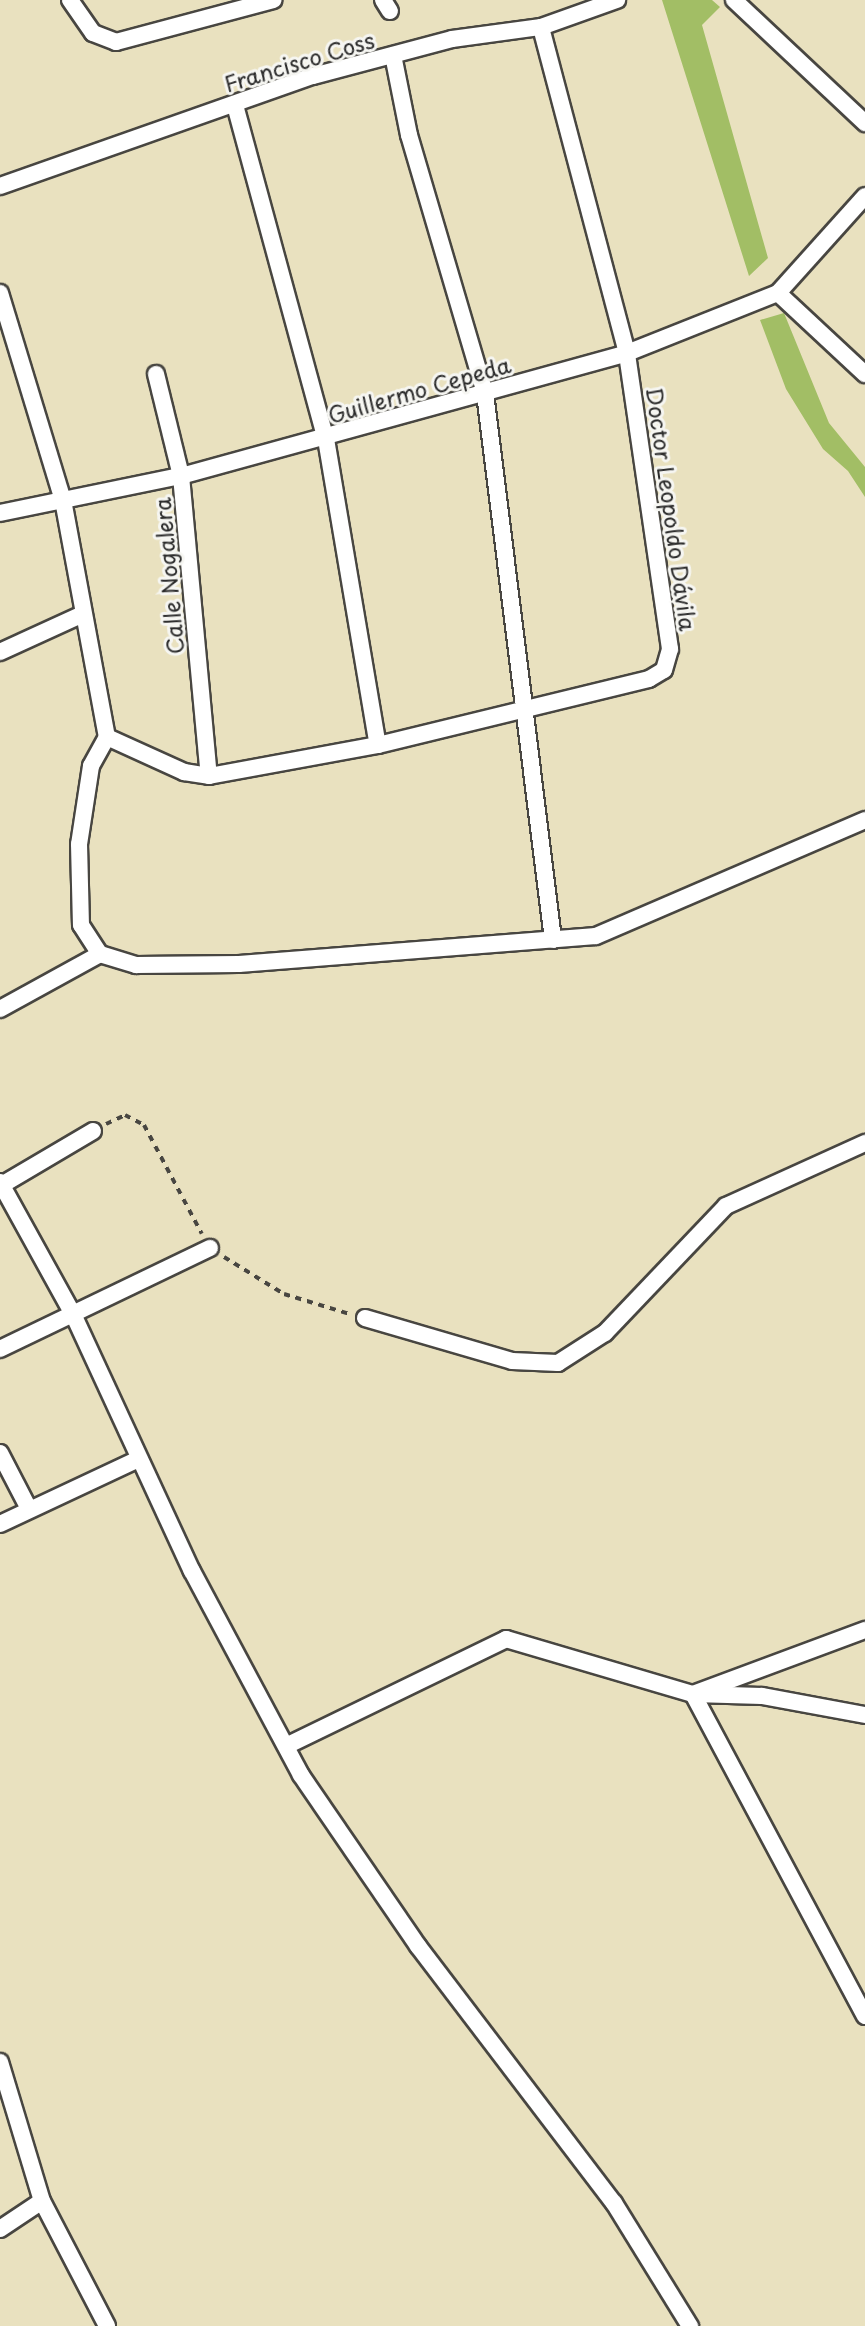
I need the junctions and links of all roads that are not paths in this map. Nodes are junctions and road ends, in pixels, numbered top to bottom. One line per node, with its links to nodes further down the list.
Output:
1 (70, 0): 5 (street)
2 (274, 0): 5 (street)
3 (617, 0): 6 (street, Francisco Coss)
4 (743, 3): 9 (street)
5 (234, 6)
6 (541, 27): 7 (street, Francisco Coss); 14 (street, Doctor Leopoldo Dávila)
7 (393, 55): 8 (street, Francisco Coss); 17 (street)
8 (235, 105): 10 (street, Francisco Coss); 18 (street)
9 (865, 123)
10 (0, 186)
11 (865, 196): 13 (street)
12 (0, 293): 20 (street)
13 (778, 293): 14 (street, Guillermo Cepeda); 16 (street)
14 (627, 353): 17 (street, Guillermo Cepeda); 24 (street, Doctor Leopoldo Dávila)
15 (156, 374): 19 (street, Calle Nogalera)
16 (865, 374)
17 (485, 393): 18 (street, Guillermo Cepeda); 24 (street)
18 (326, 439): 19 (street, Guillermo Cepeda); 26 (street)
19 (181, 476): 20 (street, Guillermo Cepeda); 27 (street, Calle Nogalera)
20 (63, 500): 21 (street, Guillermo Cepeda); 22 (street)
21 (0, 513)
22 (81, 615): 23 (street); 25 (street)
23 (0, 652)
24 (524, 708): 26 (street, Doctor Leopoldo Dávila); 29 (street)
25 (107, 737): 27 (street, Doctor Leopoldo Dávila); 30 (street)
26 (378, 745): 27 (street, Doctor Leopoldo Dávila)
27 (209, 776)
28 (865, 820): 29 (street)
29 (553, 940): 30 (street)
30 (100, 954): 31 (street)
31 (0, 1009)
32 (93, 1131): 34 (street)
33 (865, 1143): 37 (street)
34 (0, 1184): 36 (street)
35 (210, 1248): 36 (street)
36 (73, 1314): 38 (street); 40 (street)
37 (365, 1318)
38 (0, 1349)
39 (0, 1453): 41 (street)
40 (139, 1459): 41 (street); 46 (street)
41 (29, 1509): 42 (street)
42 (0, 1524)
43 (865, 1630): 44 (street)
44 (693, 1694): 45 (street); 46 (street); 47 (street)
45 (865, 1715)
46 (286, 1746): 54 (street)
47 (848, 1981): 48 (street); 49 (street)
48 (865, 1984)
49 (865, 2016)
50 (0, 2062): 51 (street)
51 (42, 2201): 52 (street); 53 (street)
52 (0, 2229)
53 (107, 2326)
54 (690, 2326)

